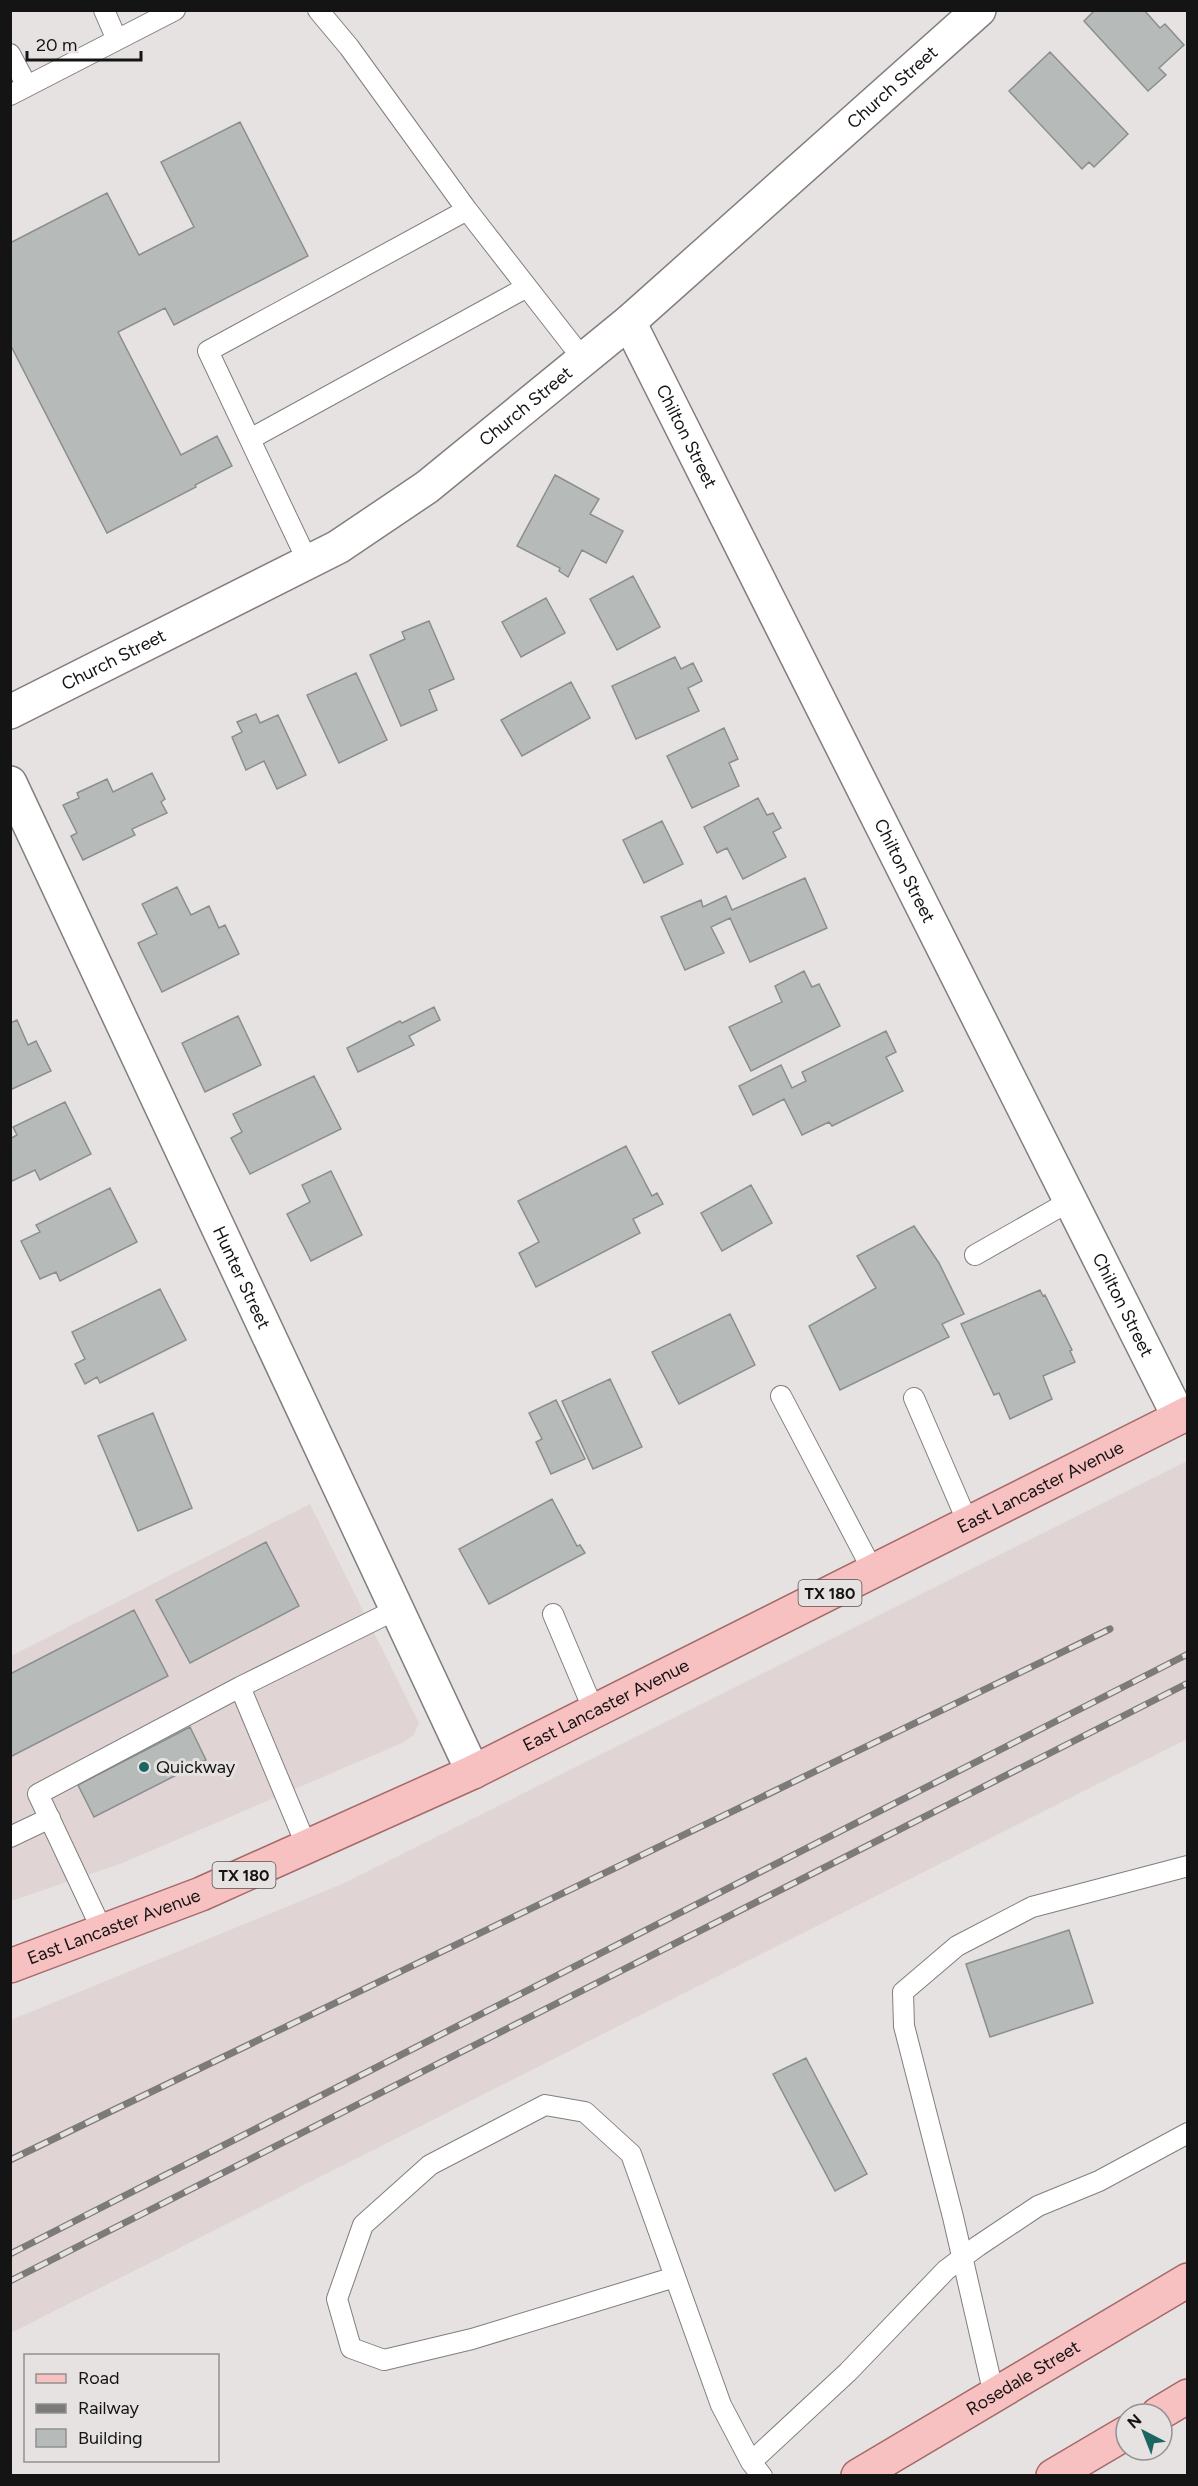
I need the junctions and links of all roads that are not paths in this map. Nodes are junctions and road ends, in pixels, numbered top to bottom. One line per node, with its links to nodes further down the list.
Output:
1 (104, 10): 5 (lane)
2 (175, 10): 5 (lane)
3 (318, 10): 8 (lane)
4 (979, 10): 10 (street, Church Street)
5 (117, 40): 7 (lane)
6 (10, 54): 7 (lane)
7 (19, 91)
8 (468, 210): 9 (lane); 12 (lane)
9 (527, 287): 11 (lane); 12 (lane)
10 (629, 322): 11 (street, Church Street); 16 (street, Chilton Street)
11 (583, 359): 13 (street, Church Street)
12 (250, 439): 13 (lane)
13 (308, 562): 14 (street, Church Street)
14 (10, 712)
15 (10, 783): 23 (street, Hunter Street)
16 (1070, 1201): 17 (lane); 20 (street, Chilton Street)
17 (975, 1255)
18 (781, 1396): 22 (lane)
19 (914, 1398): 21 (lane)
20 (1183, 1415): 21 (main road, East Lancaster Avenue / TX 180)
21 (968, 1523): 22 (main road, East Lancaster Avenue / TX 180)
22 (873, 1571): 26 (main road, East Lancaster Avenue / TX 180)
23 (397, 1609): 25 (lane); 27 (street, Hunter Street)
24 (553, 1614): 26 (lane)
25 (240, 1687): 28 (lane); 30 (lane)
26 (594, 1711): 27 (main road, East Lancaster Avenue / TX 180)
27 (473, 1772): 30 (main road, East Lancaster Avenue / TX 180)
28 (50, 1818): 29 (lane); 32 (lane)
29 (10, 1837)
30 (307, 1847): 32 (main road, East Lancaster Avenue / TX 180)
31 (1188, 1866): 35 (lane)
32 (103, 1932): 33 (main road, East Lancaster Avenue / TX 180)
33 (10, 1966)
34 (1188, 2133): 35 (lane)
35 (961, 2260): 38 (lane); 42 (lane)
36 (675, 2277): 36 (lane); 42 (lane)
37 (1188, 2280): 38 (main road, Rosedale Street)
38 (994, 2395): 43 (main road, Rosedale Street)
39 (1188, 2397): 40 (main road)
40 (1174, 2405)
41 (1114, 2440): 44 (main road)
42 (756, 2469)
43 (858, 2475)
44 (1053, 2475)

